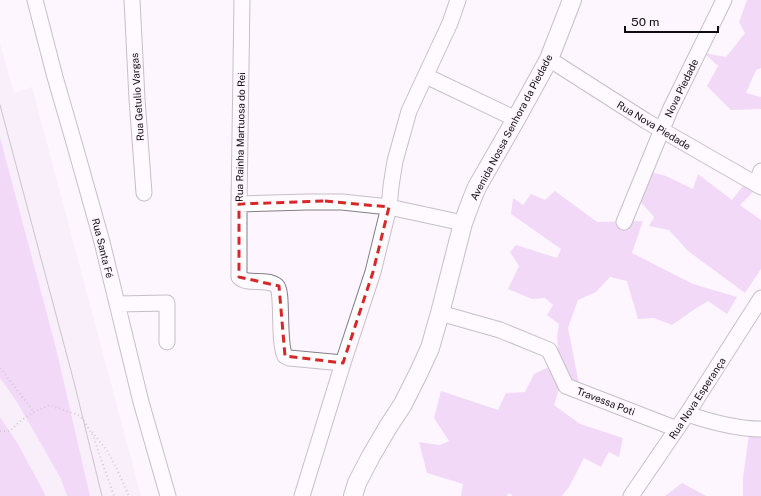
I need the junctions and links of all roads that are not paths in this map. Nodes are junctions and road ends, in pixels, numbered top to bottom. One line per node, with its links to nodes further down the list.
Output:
1 (35, 0): 18 (street, Rua Santa Fé)
2 (132, 0): 12 (street, Rua Getulio Vargas)
3 (242, 0): 13 (street, Rua Rainha Martuosa do Rei)
4 (458, 0): 8 (street)
5 (572, 0): 7 (street, Avenida Nossa Senhora da Piedade)
6 (724, 0): 10 (street, Nova Piedade)
7 (549, 59): 9 (street, Avenida Nossa Senhora da Piedade); 10 (street, Rua Nova Piedade)
8 (426, 76): 9 (street); 14 (street)
9 (516, 119): 16 (street, Avenida Nossa Senhora da Piedade)
10 (662, 131): 11 (street, Rua Nova Piedade); 15 (street, Nova Piedade)
11 (759, 181)
12 (144, 193)
13 (239, 204): 14 (street); 21 (street, Rua Rainha Martuosa do Rei)
14 (389, 207): 16 (street); 21 (street)
15 (624, 222)
16 (463, 223): 19 (street, Avenida Nossa Senhora da Piedade)
17 (761, 298): 22 (street, Rua Nova Esperança)
18 (117, 304): 20 (street); 25 (street, Rua Santa Fé)
19 (440, 313): 23 (street, Travessa Poti); 27 (street, Avenida Nossa Senhora da Piedade)
20 (167, 342)
21 (343, 363): 26 (street)
22 (687, 414): 23 (street, Rua Nova Esperança); 24 (street)
23 (677, 429): 28 (street, Rua Nova Esperança)
24 (761, 429)
25 (168, 496)
26 (302, 496)
27 (353, 496)
28 (631, 496)

